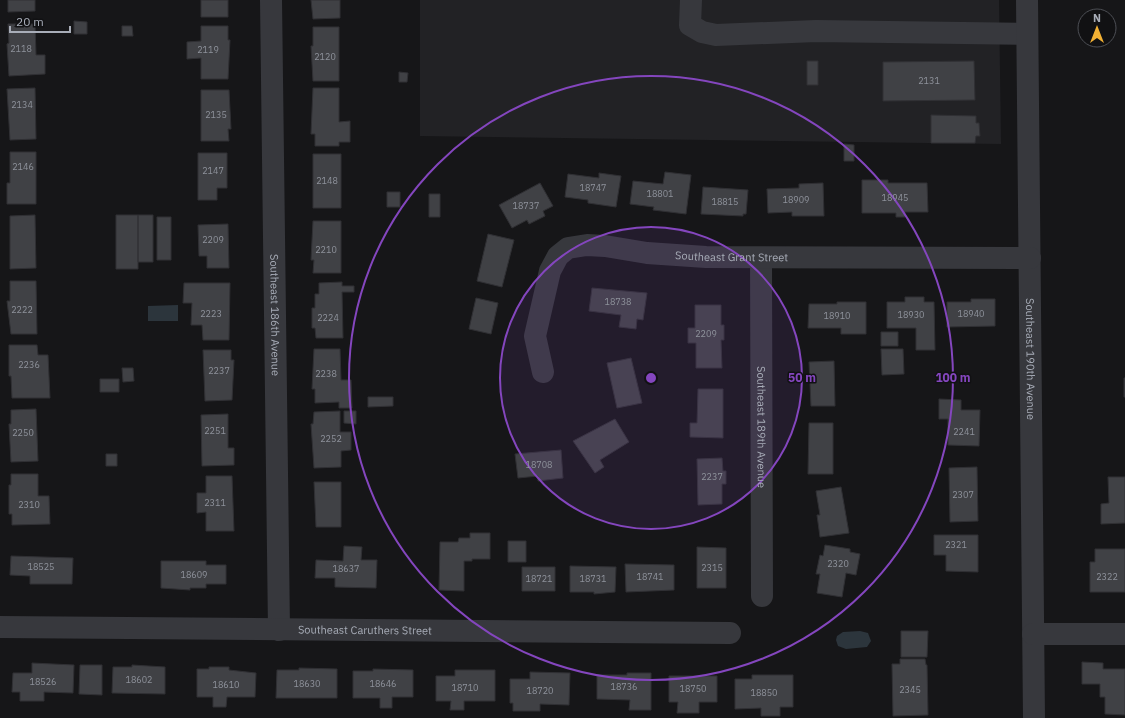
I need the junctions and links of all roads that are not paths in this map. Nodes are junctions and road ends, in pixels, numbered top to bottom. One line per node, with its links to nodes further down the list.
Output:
1 (270, 0): 10 (street, Southeast 186th Avenue)
2 (690, 0): 4 (street)
3 (1027, 0): 4 (street, Southeast 190th Avenue)
4 (1027, 34): 6 (street, Southeast 190th Avenue)
5 (761, 258): 6 (street, Southeast Grant Street); 7 (street, Southeast Grant Street); 8 (street, Southeast 189th Avenue)
6 (1030, 258): 12 (street, Southeast 190th Avenue)
7 (543, 372)
8 (762, 596)
9 (0, 627): 10 (street, Southeast Caruthers Street)
10 (279, 630): 11 (street, Southeast Caruthers Street)
11 (730, 633)
12 (1033, 634): 13 (street); 14 (street, Southeast 190th Avenue)
13 (1125, 634)
14 (1034, 718)

